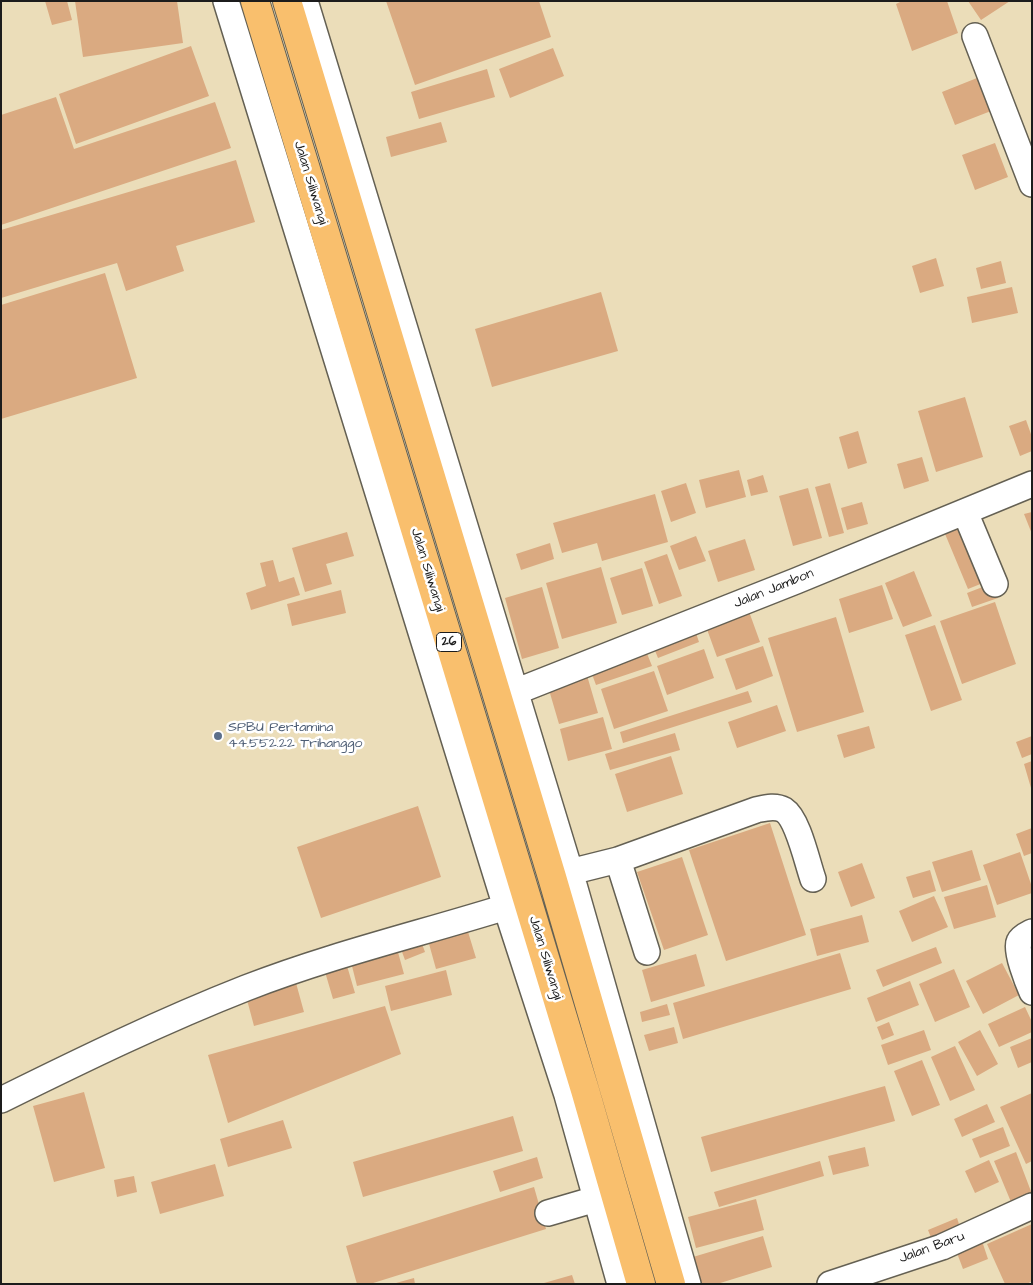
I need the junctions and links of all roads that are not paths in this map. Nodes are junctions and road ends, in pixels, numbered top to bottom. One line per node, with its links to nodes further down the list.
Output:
1 (226, 1): 14 (street)
2 (255, 1): 18 (highway, Jalan Siliwangi / 26)
3 (287, 1): 12 (highway, Jalan Siliwangi / 26)
4 (305, 1): 10 (street)
5 (975, 36): 6 (street)
6 (1032, 184)
7 (1032, 484): 8 (street, Jalan Jambon)
8 (965, 512): 9 (street); 10 (street, Jalan Jambon)
9 (995, 584)
10 (515, 692): 12 (street)
11 (618, 860): 12 (street); 13 (street); 16 (street)
12 (561, 874): 25 (highway, Jalan Siliwangi / 26); 26 (street)
13 (813, 879)
14 (506, 907): 18 (street); 19 (street)
15 (1032, 932): 17 (street)
16 (647, 952)
17 (1032, 992)
18 (576, 1093): 20 (street); 24 (highway, Jalan Siliwangi / 26)
19 (1, 1100)
20 (596, 1199): 22 (street); 23 (street)
21 (1032, 1206): 27 (street, Jalan Baru)
22 (548, 1213)
23 (620, 1284)
24 (642, 1284)
25 (671, 1284)
26 (688, 1284)
27 (830, 1284)

